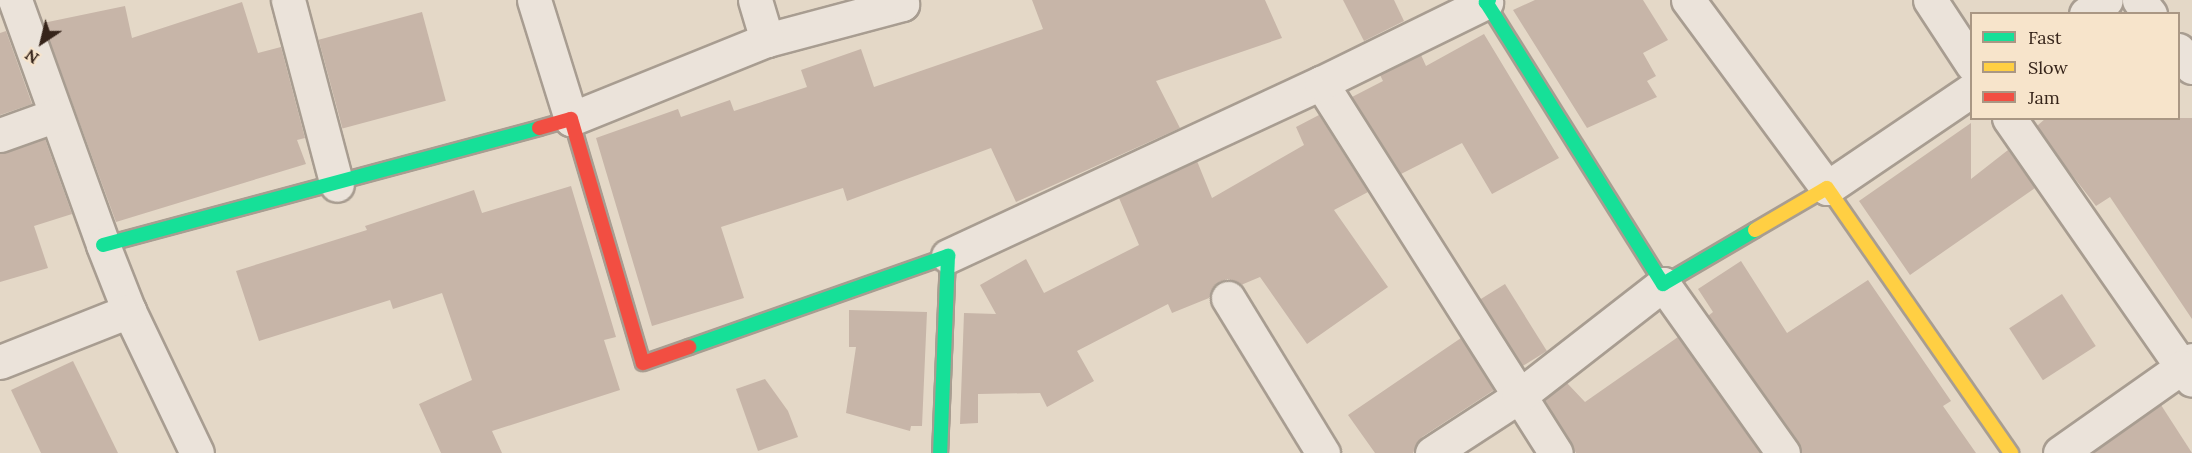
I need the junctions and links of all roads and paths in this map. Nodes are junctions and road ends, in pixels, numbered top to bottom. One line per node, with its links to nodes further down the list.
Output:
1 (15, 0): 19 (street)
2 (288, 0): 23 (street)
3 (534, 0): 20 (street)
4 (755, 0): 13 (street)
5 (1688, 0): 24 (street)
6 (1930, 0): 15 (street)
7 (2106, 0): 11 (street)
8 (2139, 0): 12 (street)
9 (1488, 1): 17 (street); 27 (street)
10 (904, 2): 13 (street)
11 (2089, 12)
12 (2148, 12)
13 (766, 40): 20 (street)
14 (2180, 52): 16 (street)
15 (1970, 62)
16 (2192, 67)
17 (1321, 83): 26 (street); 32 (street)
18 (1970, 91): 24 (street)
19 (56, 115): 22 (street); 25 (street)
20 (571, 119): 23 (street); 26 (street)
21 (2010, 120): 31 (street)
22 (0, 135)
23 (337, 185): 25 (street)
24 (1827, 188): 27 (street); 39 (street)
25 (103, 245): 29 (street)
26 (948, 256): 34 (street)
27 (1663, 284): 32 (street); 38 (street)
28 (1228, 298): 35 (street)
29 (129, 311): 30 (street); 33 (street)
30 (0, 362)
31 (2189, 369): 40 (street)
32 (1518, 397): 36 (street); 37 (street)
33 (197, 453)
34 (940, 453)
35 (1323, 453)
36 (1432, 453)
37 (1556, 453)
38 (1783, 453)
39 (2011, 453)
40 (2060, 453)

